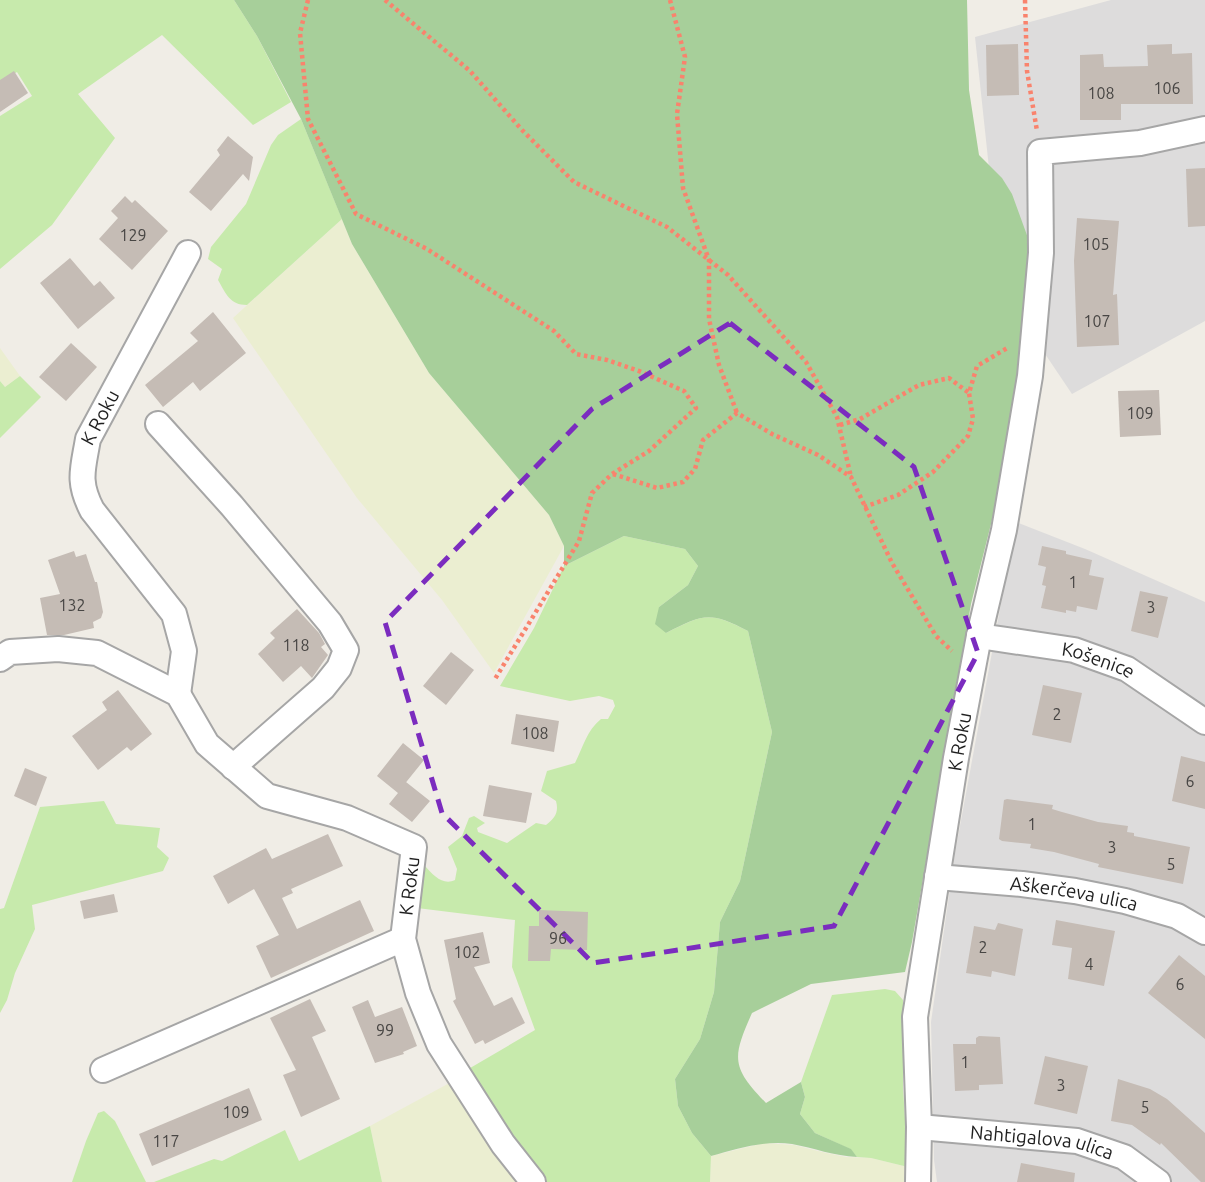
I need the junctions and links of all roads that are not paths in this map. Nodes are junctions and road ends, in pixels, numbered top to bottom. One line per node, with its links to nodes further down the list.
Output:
1 (1205, 129): 4 (street, K Roku)
2 (188, 253): 6 (street, K Roku)
3 (158, 424): 8 (street)
4 (979, 636): 7 (street, Košenice); 9 (street, K Roku)
5 (0, 659): 6 (street)
6 (178, 694): 8 (street, K Roku)
7 (1205, 722)
8 (233, 767): 11 (street, K Roku)
9 (937, 877): 10 (street, Aškerčeva ulica); 13 (street, K Roku)
10 (1205, 932)
11 (403, 939): 12 (street); 14 (street, K Roku)
12 (103, 1070)
13 (919, 1127): 15 (street, K Roku); 16 (street, Nahtigalova ulica)
14 (533, 1182)
15 (918, 1182)
16 (1158, 1182)

